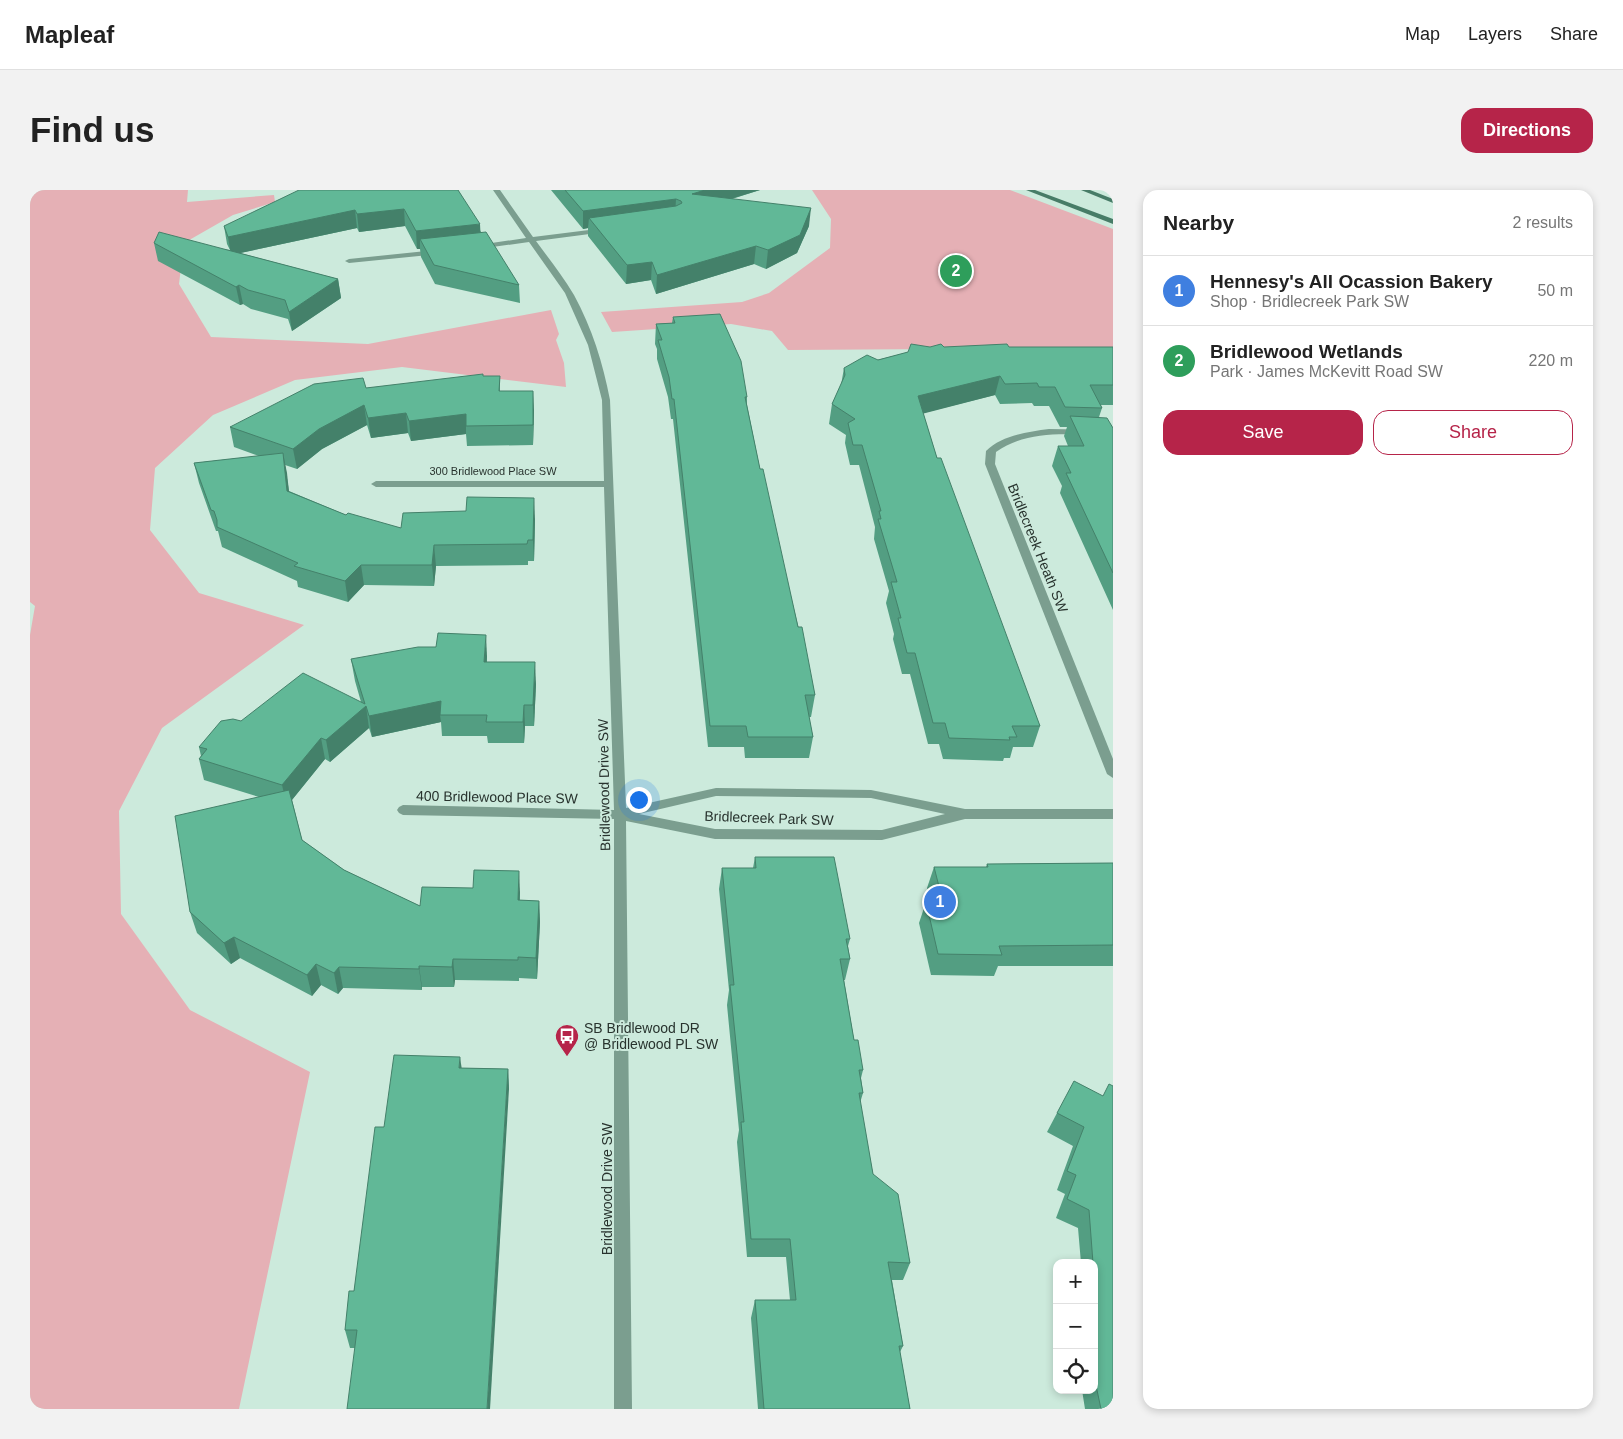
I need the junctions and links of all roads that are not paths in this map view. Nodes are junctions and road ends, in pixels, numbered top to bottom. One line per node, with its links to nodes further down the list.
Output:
1 (496, 190): 7 (street, Bridlewood Drive SW)
2 (1029, 190): 5 (main road)
3 (1084, 190): 4 (main road)
4 (1113, 201)
5 (1113, 222)
6 (618, 228): 7 (street)
7 (532, 240): 8 (street); 13 (street, Bridlewood Drive SW)
8 (474, 248)
9 (445, 251): 10 (street)
10 (349, 262)
11 (1113, 433): 14 (street, Bridlecreek Heath SW)
12 (376, 484): 13 (street, 300 Bridlewood Place SW)
13 (609, 484): 16 (street, Bridlewood Drive SW)
14 (1113, 774)
15 (402, 810): 16 (street, 400 Bridlewood Place SW)
16 (620, 814): 17 (street, Bridlecreek Park SW); 17 (street, Bridlecreek Park SW); 19 (street, Bridlewood Drive SW)
17 (965, 814): 18 (street, Bridlecreek Park SW)
18 (1113, 814)
19 (623, 1409)

